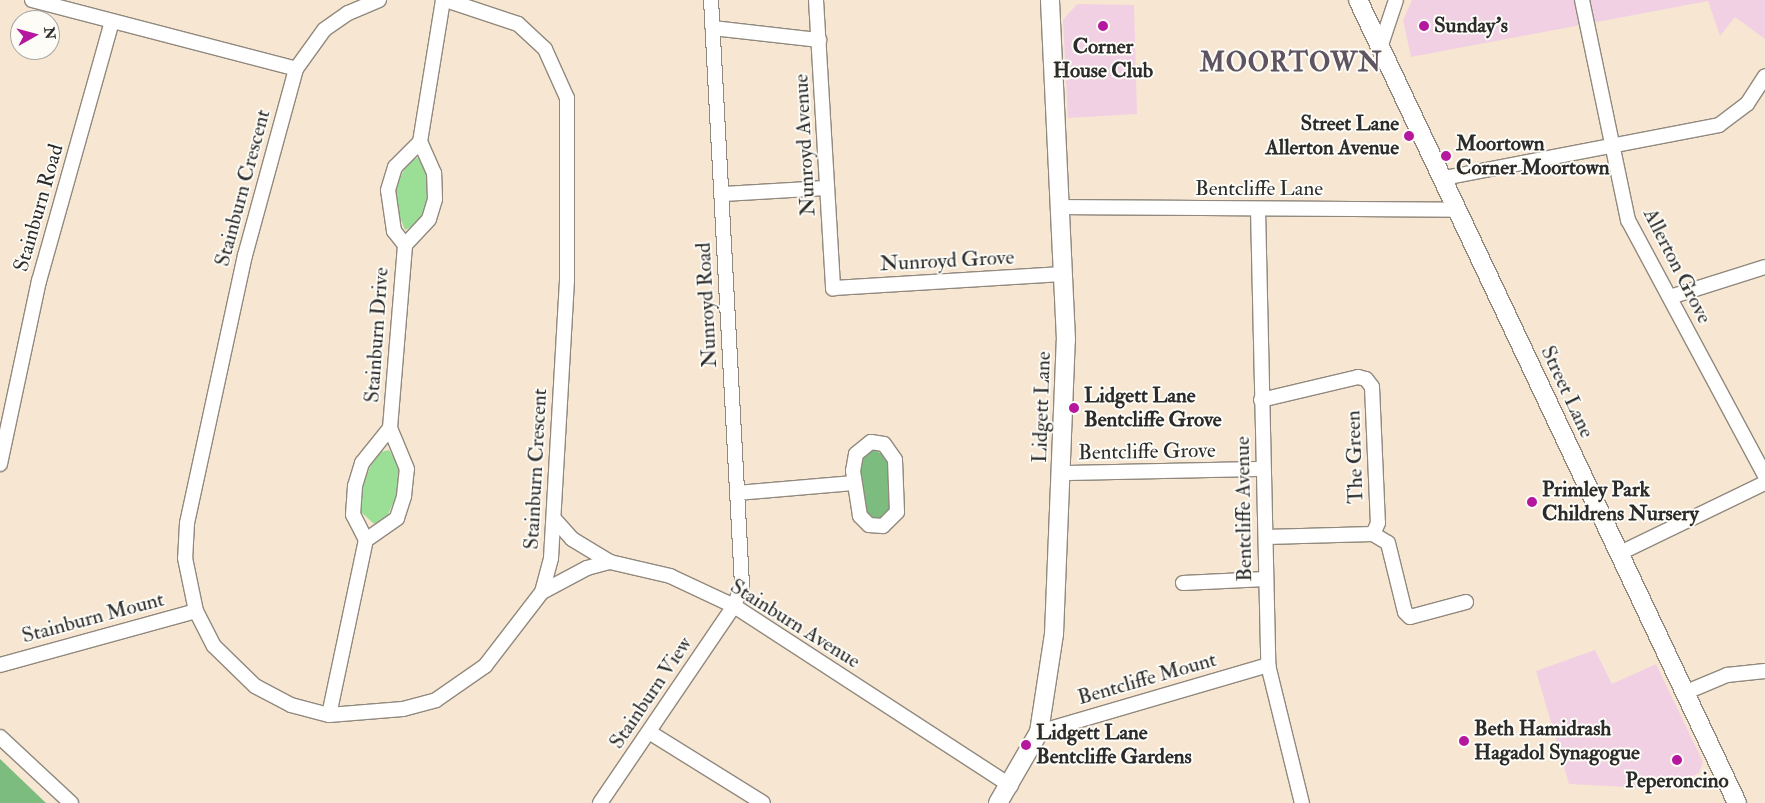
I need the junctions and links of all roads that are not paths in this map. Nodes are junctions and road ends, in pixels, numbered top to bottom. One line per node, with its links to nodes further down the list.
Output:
1 (32, 0): 10 (street)
2 (379, 0): 14 (street, Stainburn Crescent)
3 (444, 0): 16 (street); 38 (street, Stainburn Crescent)
4 (712, 0): 11 (street, Nunroyd Road)
5 (816, 0): 12 (street, Nunroyd Avenue)
6 (1050, 0): 21 (street, Lidgett Lane)
7 (1358, 0): 13 (street, Street Lane)
8 (1396, 0): 13 (street)
9 (1582, 0): 17 (street, Allerton Grove)
10 (112, 22): 14 (street); 31 (street, Stainburn Road)
11 (713, 28): 12 (street); 20 (street, Nunroyd Road)
12 (818, 40): 19 (street, Nunroyd Avenue)
13 (1381, 45): 18 (street, Street Lane)
14 (296, 69): 49 (street, Stainburn Crescent)
15 (1765, 76): 17 (street)
16 (420, 142): 24 (street, Stainburn Drive); 24 (street, Stainburn Drive)
17 (1613, 147): 18 (street); 28 (street, Allerton Grove)
18 (1444, 178): 23 (street, Street Lane)
19 (827, 188): 20 (street); 27 (street, Nunroyd Avenue)
20 (722, 194): 37 (street, Nunroyd Road)
21 (1061, 208): 22 (street, Bentcliffe Lane); 26 (street, Lidgett Lane)
22 (1258, 209): 23 (street, Bentcliffe Lane); 29 (street, Bentcliffe Avenue)
23 (1457, 210): 42 (street, Street Lane)
24 (404, 245): 30 (street, Stainburn Drive)
25 (1765, 268): 28 (street)
26 (1064, 274): 27 (street, Nunroyd Grove); 33 (street, Lidgett Lane)
27 (833, 288)
28 (1670, 297): 34 (street, Allerton Grove)
29 (1261, 400): 32 (street, Bentcliffe Avenue); 39 (street, The Green)
30 (390, 428): 41 (street, Stainburn Drive); 41 (street, Stainburn Drive)
31 (0, 464)
32 (1262, 469): 33 (street, Bentcliffe Grove); 40 (street, Bentcliffe Avenue)
33 (1063, 474): 56 (street, Lidgett Lane)
34 (1765, 476)
35 (854, 483): 35 (street); 37 (street)
36 (1765, 483): 42 (street)
37 (737, 493): 48 (street, Nunroyd Road)
38 (556, 521): 43 (street); 46 (street, Stainburn Crescent)
39 (1372, 534): 40 (street, The Green); 47 (street)
40 (1266, 537): 44 (street, Bentcliffe Avenue)
41 (366, 540): 54 (street)
42 (1618, 554): 53 (street, Street Lane)
43 (610, 562): 46 (street, Stainburn Avenue); 48 (street, Stainburn Avenue)
44 (1266, 579): 45 (street); 51 (street, Bentcliffe Avenue)
45 (1183, 583)
46 (542, 592): 54 (street, Stainburn Crescent)
47 (1466, 602)
48 (734, 606): 55 (street, Stainburn View); 58 (street, Stainburn Avenue)
49 (196, 611): 50 (street, Stainburn Mount); 54 (street, Stainburn Crescent)
50 (0, 665)
51 (1268, 665): 56 (street, Bentcliffe Mount); 63 (street, Bentcliffe Avenue)
52 (1765, 671): 53 (street)
53 (1684, 693): 64 (street, Street Lane)
54 (329, 716)
55 (648, 732): 60 (street, Stainburn View); 61 (street)
56 (1038, 732): 58 (street, Lidgett Lane)
57 (0, 737): 59 (street)
58 (1011, 786): 62 (street, Lidgett Lane)
59 (71, 803)
60 (600, 803)
61 (763, 803)
62 (998, 803)
63 (1302, 803)
64 (1737, 803)

